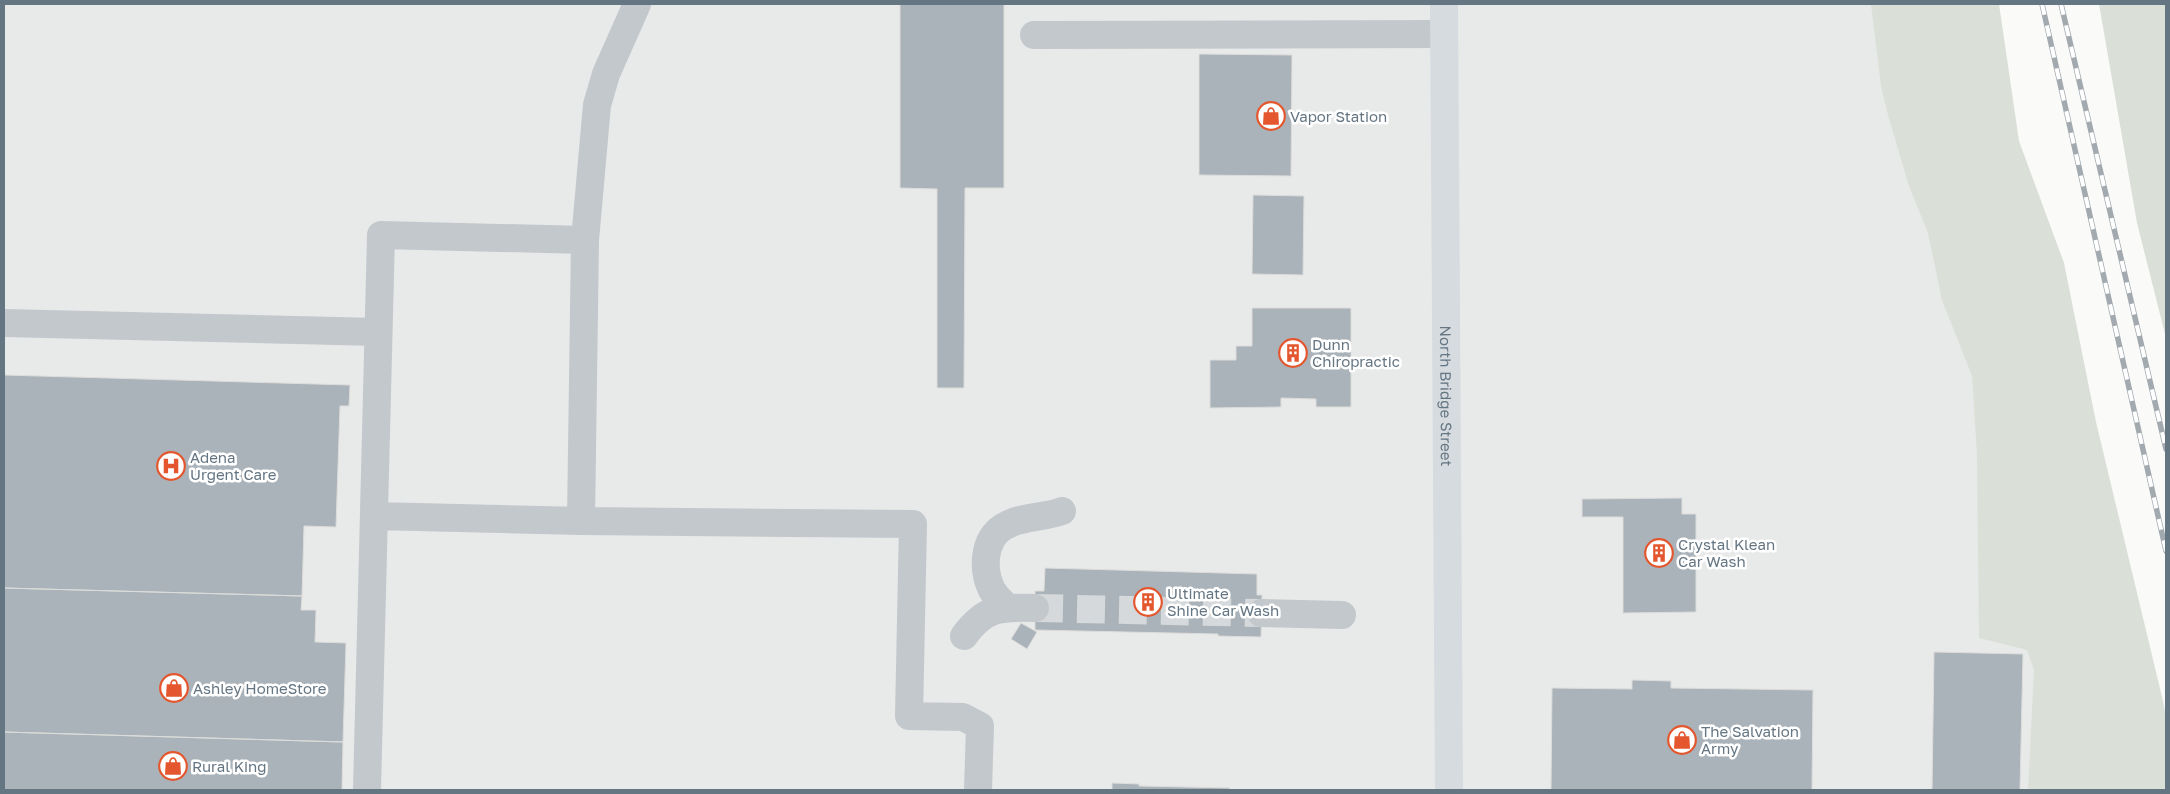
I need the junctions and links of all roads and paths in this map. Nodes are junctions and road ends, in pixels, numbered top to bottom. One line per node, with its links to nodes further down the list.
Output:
1 (636, 4): 5 (lane)
2 (1444, 4): 3 (main road, North Bridge Street)
3 (1444, 34): 4 (lane); 18 (main road, North Bridge Street)
4 (1034, 35)
5 (585, 240): 7 (lane); 10 (lane)
6 (4, 323): 7 (lane)
7 (378, 332): 9 (lane)
8 (1062, 511): 11 (lane)
9 (375, 516): 10 (lane); 16 (lane)
10 (581, 521): 17 (lane)
11 (1007, 607): 12 (lane); 15 (lane)
12 (1035, 608)
13 (1261, 613): 14 (lane)
14 (1342, 615)
15 (964, 636)
16 (367, 790)
17 (978, 790)
18 (1449, 790)

